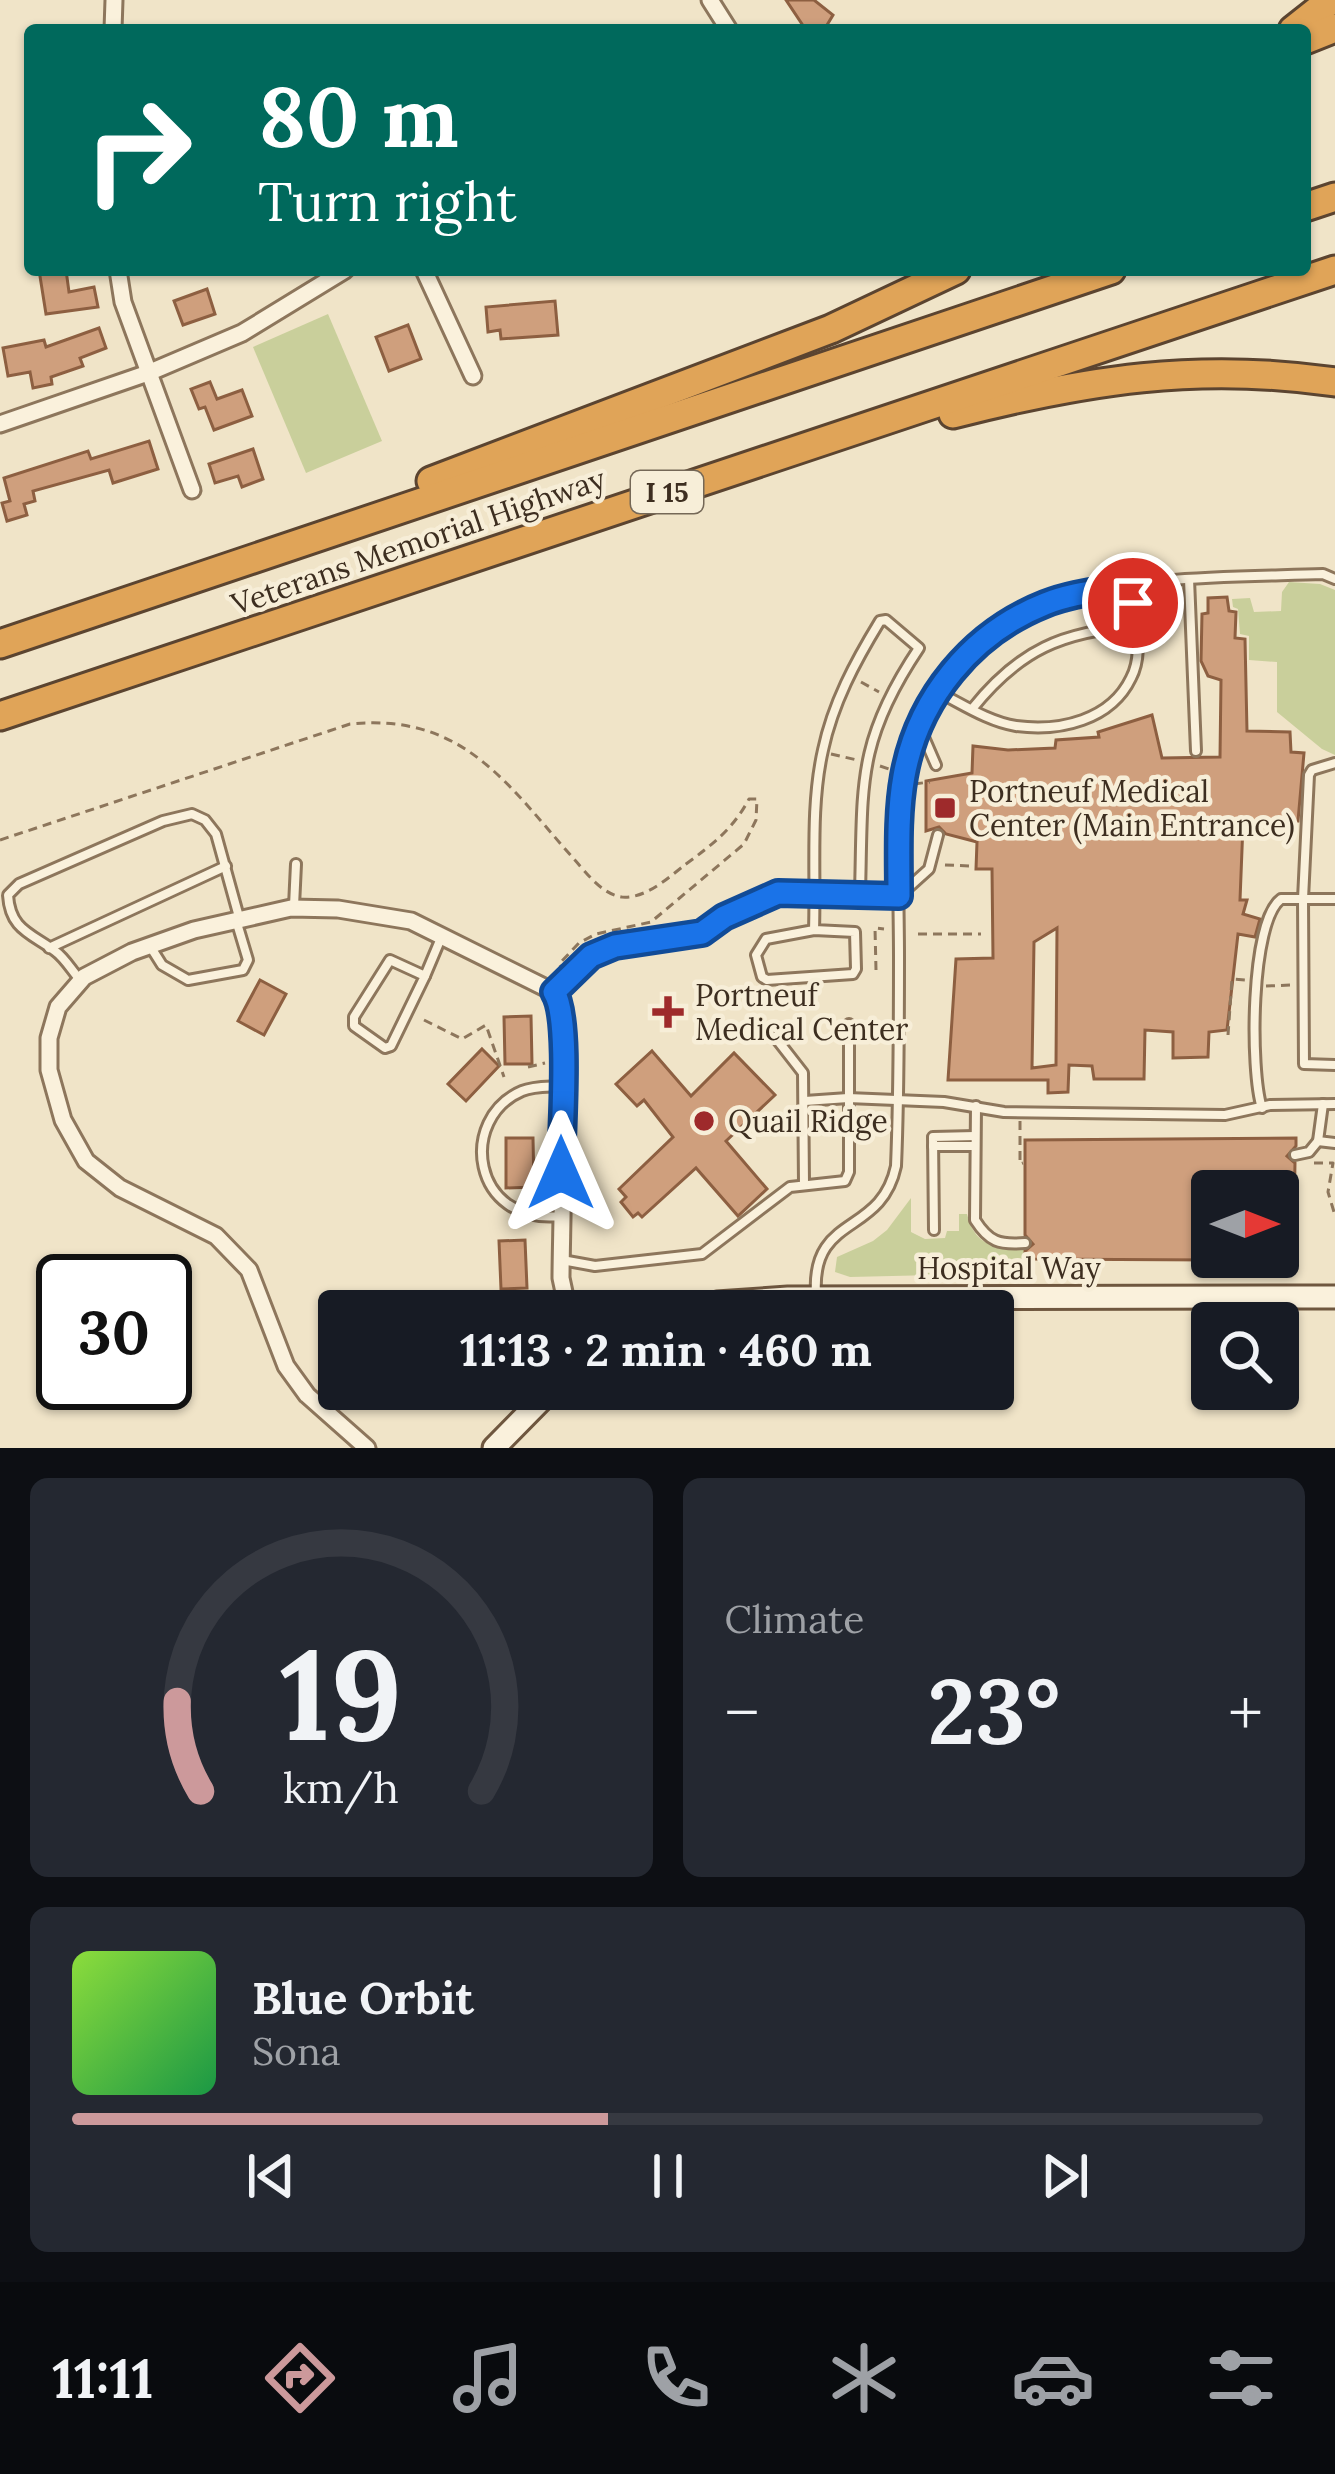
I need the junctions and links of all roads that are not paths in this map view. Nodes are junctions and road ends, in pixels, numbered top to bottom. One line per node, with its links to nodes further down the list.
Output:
1 (1331, 0): 2 (highway)
2 (1301, 24)
3 (1335, 270): 13 (highway, Veterans Memorial Highway / I 15)
4 (119, 276): 9 (street)
5 (335, 276): 9 (street)
6 (427, 276): 10 (street)
7 (943, 276): 15 (highway)
8 (1093, 276): 15 (highway, Veterans Memorial Highway / I 15)
9 (148, 373): 12 (street); 14 (street)
10 (473, 376)
11 (1335, 382): 13 (highway)
12 (0, 424)
13 (819, 440): 23 (highway, Veterans Memorial Highway / I 15)
14 (192, 490)
15 (289, 548): 20 (highway, Veterans Memorial Highway / I 15)
16 (1190, 579): 17 (lane); 18 (lane); 25 (lane)
17 (1335, 579)
18 (1135, 584): 19 (lane); 21 (lane)
19 (1137, 626): 22 (lane); 22 (lane)
20 (0, 644)
21 (938, 692): 22 (lane); 24 (lane)
22 (972, 709)
23 (0, 716)
24 (919, 726): 27 (lane); 33 (lane)
25 (1196, 751)
26 (1335, 763): 34 (lane)
27 (936, 765)
28 (938, 835): 33 (lane)
29 (296, 864): 36 (lane)
30 (226, 866): 37 (lane); 41 (lane); 41 (lane)
31 (815, 891): 32 (lane); 32 (lane); 38 (lane); 44 (lane)
32 (860, 893): 33 (lane)
33 (899, 896): 50 (lane)
34 (1303, 898): 35 (lane); 47 (lane); 55 (lane)
35 (1335, 899)
36 (294, 908): 37 (street); 39 (street)
37 (237, 918): 40 (street); 40 (lane)
38 (814, 930): 38 (lane)
39 (441, 937): 42 (lane); 44 (street)
40 (150, 946): 43 (street)
41 (49, 947): 43 (lane)
42 (425, 976): 42 (lane)
43 (81, 981): 71 (street)
44 (554, 992): 48 (street)
45 (849, 1024): 49 (lane)
46 (775, 1036): 51 (lane)
47 (1335, 1065)
48 (561, 1086): 61 (street); 61 (lane)
49 (848, 1098): 50 (lane); 51 (lane); 60 (lane)
50 (899, 1100): 54 (lane); 66 (lane)
51 (805, 1102): 60 (lane)
52 (1323, 1104): 53 (lane); 55 (lane); 57 (lane)
53 (1335, 1104)
54 (976, 1106): 55 (lane); 56 (lane)
55 (1262, 1108)
56 (975, 1141): 62 (lane); 63 (lane)
57 (1318, 1142): 58 (lane); 59 (lane)
58 (1335, 1143)
59 (1295, 1155)
60 (804, 1184): 64 (lane)
61 (561, 1216): 64 (street)
62 (934, 1230)
63 (1025, 1243)
64 (561, 1260): 65 (street)
65 (565, 1290)
66 (816, 1290)
67 (1014, 1298): 68 (street, Hospital Way)
68 (1335, 1298)
69 (534, 1410): 70 (street)
70 (503, 1445)
71 (367, 1448)

